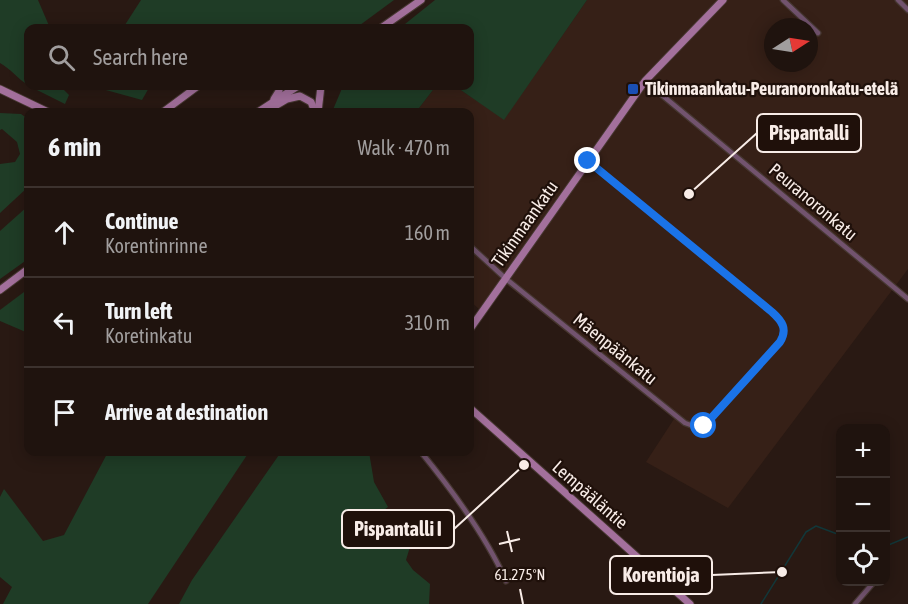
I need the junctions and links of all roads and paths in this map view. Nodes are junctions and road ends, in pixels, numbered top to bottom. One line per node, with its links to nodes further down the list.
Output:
1 (421, 0): 7 (main road)
2 (723, 0): 8 (main road, Tikinmaankatu)
3 (783, 0): 6 (street)
4 (898, 0): 5 (street)
5 (908, 10)
6 (802, 18)
7 (387, 24)
8 (645, 81): 21 (main road, Tikinmaankatu); 26 (street, Peuranoronkatu)
9 (0, 89): 14 (main road)
10 (193, 90): 15 (main road)
11 (278, 90): 16 (main road)
12 (293, 90): 17 (main road)
13 (320, 90): 20 (main road)
14 (40, 108)
15 (168, 108)
16 (268, 108)
17 (268, 108)
18 (269, 108): 19 (main road)
19 (314, 108)
20 (317, 108)
21 (588, 161): 24 (main road, Tikinmaankatu); 24 (street, Mäenpäänkatu)
22 (474, 250): 24 (street, Mäenpäänkatu)
23 (24, 272): 25 (main road)
24 (505, 278): 27 (main road, Tikinmaankatu)
25 (0, 290)
26 (908, 299)
27 (474, 323)
28 (474, 412): 32 (main road, Lempääläntie)
29 (424, 456): 30 (street)
30 (506, 581)
31 (871, 586): 33 (street)
32 (690, 604)
33 (855, 604)

